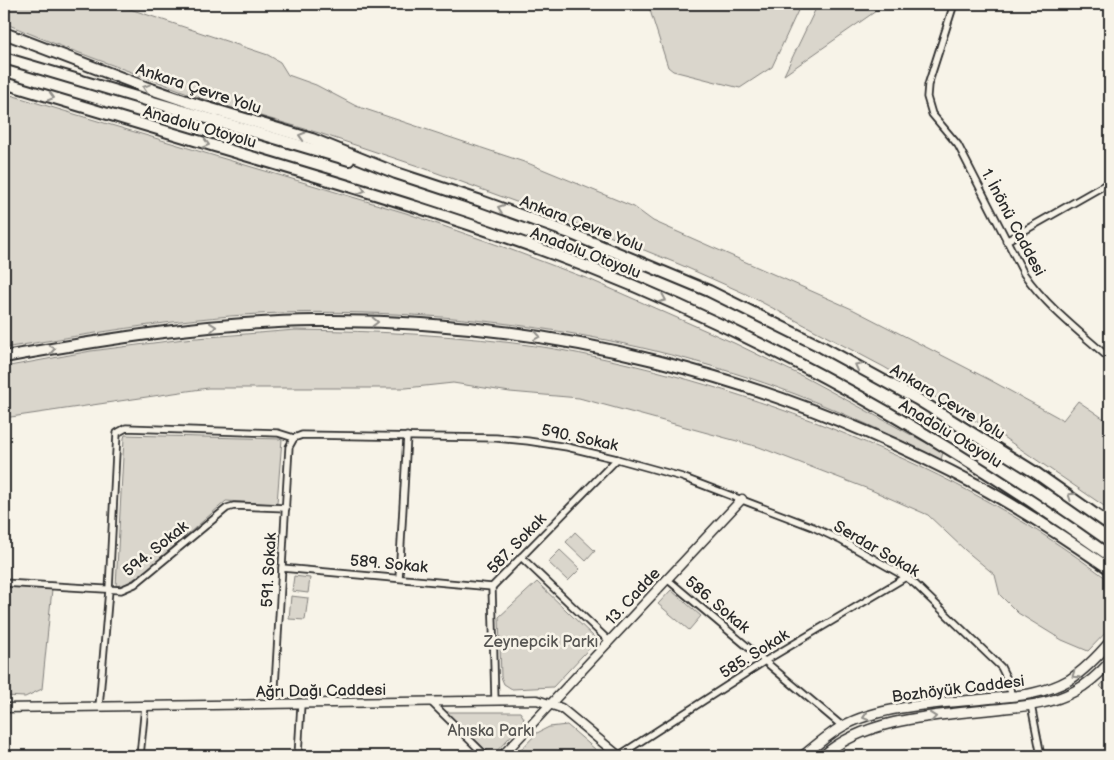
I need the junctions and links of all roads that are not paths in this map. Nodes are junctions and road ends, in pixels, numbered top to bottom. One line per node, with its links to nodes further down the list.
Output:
1 (954, 4): 7 (street, 1. İnönü Caddesi)
2 (4, 33): 5 (highway, Ankara Çevre Yolu, one-way to 2)
3 (4, 58): 5 (highway, Anadolu Otoyolu)
4 (4, 83): 16 (highway, Anadolu Otoyolu, one-way to 16)
5 (396, 172): 15 (highway, Ankara Çevre Yolu, one-way to 5)
6 (1110, 182): 7 (street)
7 (1006, 241): 9 (street, 1. İnönü Caddesi)
8 (4, 356): 19 (highway, one-way to 19)
9 (1110, 359)
10 (407, 436): 11 (street, 590. Sokak); 12 (street, 590. Sokak); 21 (street)
11 (294, 438): 14 (street, 591. Sokak); 25 (street)
12 (617, 458): 13 (street, 590. Sokak); 17 (street, 587. Sokak)
13 (742, 500): 20 (street, Serdar Sokak); 22 (main road, 13. Cadde)
14 (286, 508): 18 (street, 591. Sokak); 25 (street, 594. Sokak)
15 (1110, 525)
16 (1110, 556)
17 (521, 557): 24 (street, 587. Sokak); 26 (street)
18 (282, 568): 21 (street, 589. Sokak); 33 (street, 591. Sokak)
19 (1110, 569)
20 (906, 577): 28 (street, 585. Sokak); 30 (street, Serdar Sokak)
21 (399, 578): 24 (street, 589. Sokak)
22 (667, 579): 26 (main road, 13. Cadde); 28 (street, 586. Sokak)
23 (4, 583): 25 (street, 594. Sokak)
24 (492, 587): 31 (street, 587. Sokak)
25 (109, 590): 38 (street)
26 (609, 641): 35 (main road, 13. Cadde)
27 (1110, 642): 30 (main road, Bozhöyük Caddesi, one-way to 30)
28 (765, 661): 40 (street, 586. Sokak); 45 (street, 585. Sokak)
29 (1110, 662): 37 (main road, Bozhöyük Caddesi)
30 (1012, 697): 40 (main road, Bozhöyük Caddesi, one-way to 40)
31 (494, 701): 32 (main road, Ağrı Dağı Caddesi); 35 (main road, Ağrı Dağı Caddesi)
32 (431, 702): 34 (main road, Ağrı Dağı Caddesi); 43 (street)
33 (274, 704): 34 (main road, Ağrı Dağı Caddesi); 36 (main road, Ağrı Dağı Caddesi)
34 (301, 704): 42 (street)
35 (550, 704): 44 (main road, 13. Cadde); 45 (main road, Ağrı Dağı Caddesi)
36 (145, 706): 38 (main road, Ağrı Dağı Caddesi); 41 (street)
37 (1030, 706): 47 (main road, Bozhöyük Caddesi, one-way to 37); 48 (street)
38 (99, 707): 39 (main road, Ağrı Dağı Caddesi)
39 (4, 708)
40 (842, 726): 46 (main road, Bozhöyük Caddesi)
41 (140, 756)
42 (298, 756)
43 (486, 756)
44 (502, 756)
45 (619, 756)
46 (804, 756)
47 (824, 756)
48 (1041, 756)

